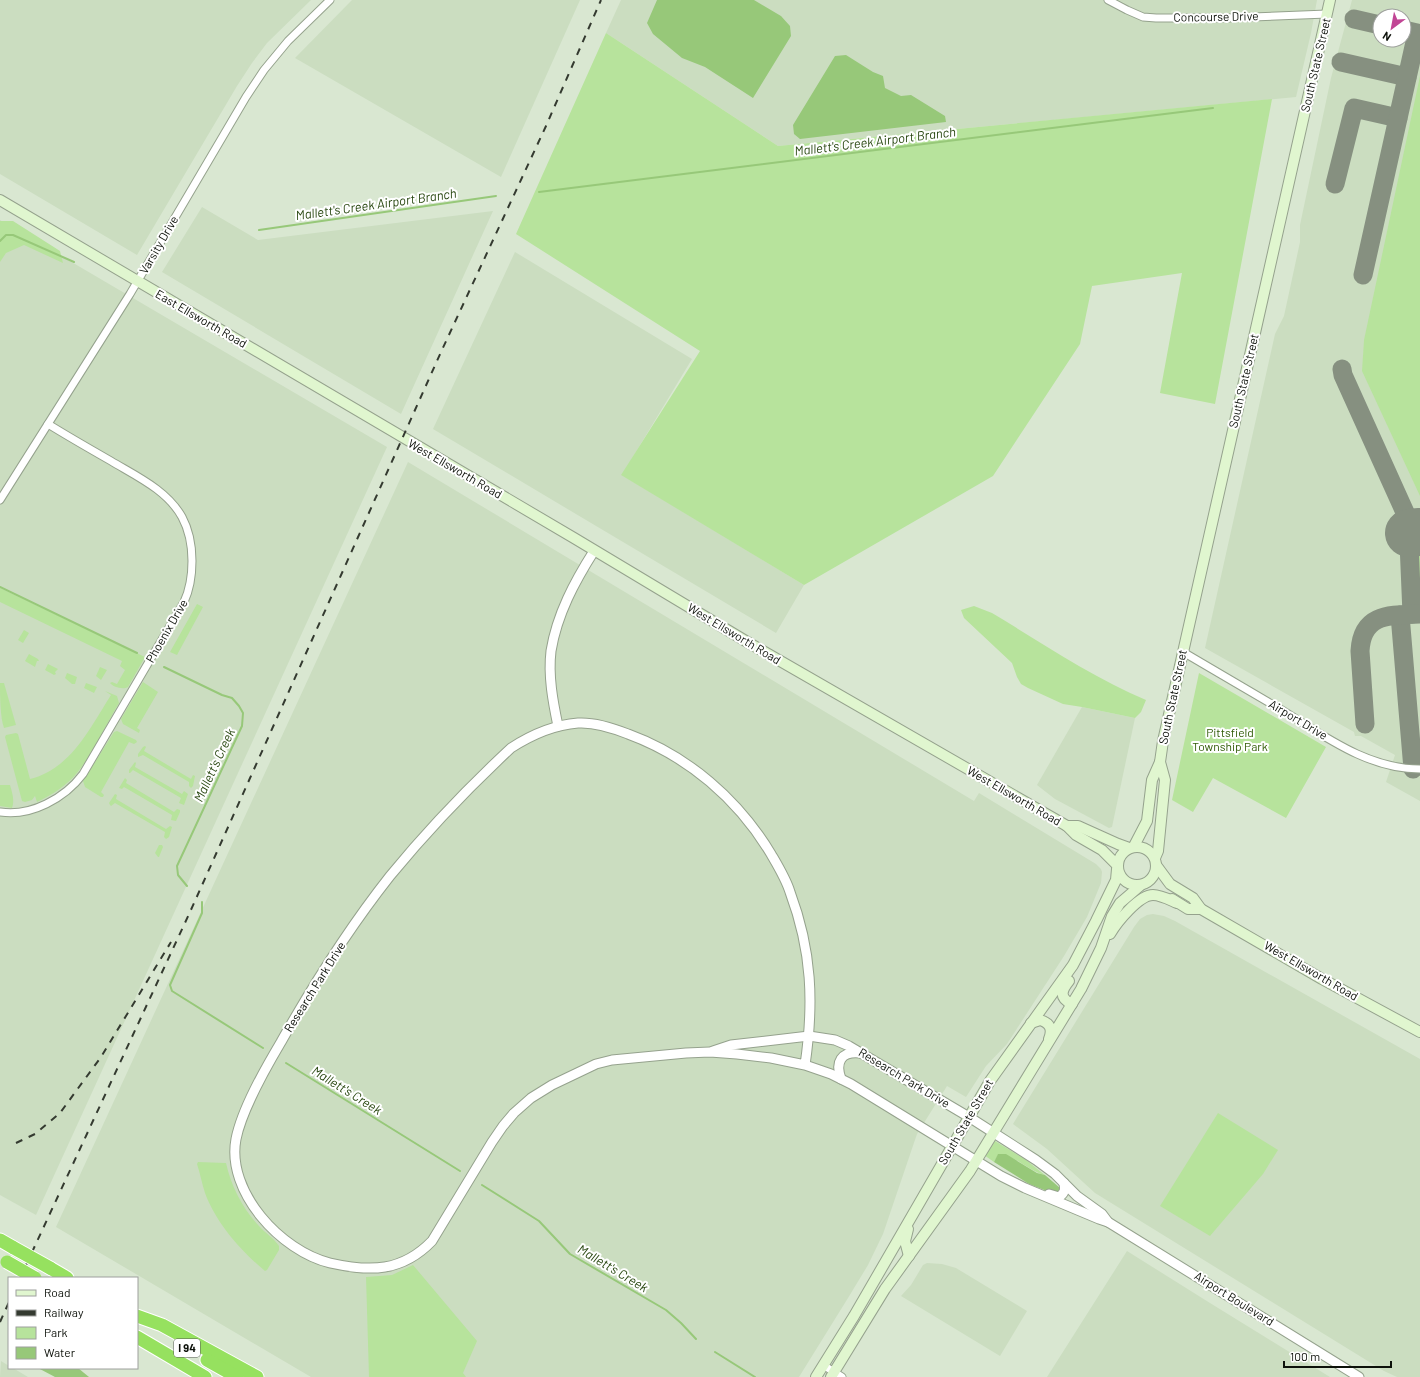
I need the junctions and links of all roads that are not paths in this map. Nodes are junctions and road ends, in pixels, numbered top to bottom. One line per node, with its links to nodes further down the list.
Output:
1 (330, 0): 6 (street, Varsity Drive)
2 (1108, 0): 4 (street, Concourse Drive)
3 (1330, 0): 4 (main road, South State Street)
4 (1327, 14): 11 (main road, South State Street)
5 (0, 200): 6 (main road, East Ellsworth Road)
6 (137, 282): 7 (street, Varsity Drive); 8 (main road, East Ellsworth Road)
7 (48, 424): 9 (street, Varsity Drive); 15 (street, Phoenix Drive)
8 (402, 438): 10 (main road, West Ellsworth Road)
9 (0, 500)
10 (594, 551): 12 (street); 16 (main road, West Ellsworth Road)
11 (1183, 652): 13 (main road, South State Street); 14 (street, Airport Drive)
12 (558, 726): 30 (street, Research Park Drive); 32 (street, Research Park Drive)
13 (1160, 762): 17 (main road, South State Street); 18 (main road, South State Street)
14 (1420, 768)
15 (0, 812)
16 (1067, 826): 17 (main road, West Ellsworth Road); 19 (main road, West Ellsworth Road)
17 (1131, 847): 18 (main road); 19 (main road)
18 (1155, 862): 20 (main road); 22 (main road, West Ellsworth Road)
19 (1117, 867): 20 (main road); 23 (main road, South State Street)
20 (1143, 884): 21 (main road, West Ellsworth Road); 25 (main road)
21 (1177, 902): 22 (main road, West Ellsworth Road); 25 (main road)
22 (1201, 909): 29 (main road, West Ellsworth Road)
23 (1093, 927): 24 (main road, South State Street); 26 (main road)
24 (1080, 952): 27 (main road); 28 (main road, South State Street)
25 (1099, 952): 26 (main road)
26 (1090, 972): 27 (main road)
27 (1072, 1004): 31 (main road)
28 (1031, 1023): 31 (main road); 36 (main road, South State Street)
29 (1420, 1032)
30 (809, 1036): 32 (street, Research Park Drive); 33 (street, Research Park Drive); 34 (street, Research Park Drive)
31 (1048, 1043): 37 (main road)
32 (710, 1052): 34 (street, Research Park Drive)
33 (863, 1054): 35 (street); 36 (street, Research Park Drive)
34 (805, 1065): 35 (street, Research Park Drive)
35 (840, 1079): 38 (street, Research Park Drive)
36 (969, 1117): 37 (street, Research Park Drive); 38 (main road, South State Street)
37 (993, 1132): 39 (main road); 41 (street, Airport Boulevard)
38 (952, 1145): 39 (street, Airport Boulevard); 40 (main road, South State Street)
39 (977, 1160): 42 (street, Airport Boulevard); 45 (main road)
40 (934, 1177): 45 (main road); 53 (main road, South State Street)
41 (1064, 1184): 42 (street); 43 (street, Airport Boulevard)
42 (1025, 1188): 43 (street, Airport Boulevard)
43 (1108, 1222): 60 (street, Airport Boulevard)
44 (0, 1240): 48 (highway, bridge)
45 (909, 1256): 54 (main road)
46 (4, 1260): 47 (highway, bridge)
47 (33, 1277)
48 (65, 1277)
49 (138, 1316): 58 (highway)
50 (138, 1320): 57 (highway, I 94)
51 (138, 1338): 52 (highway, I 94)
52 (174, 1358): 55 (highway); 56 (highway, I 94)
53 (823, 1365): 54 (street); 59 (main road, South State Street)
54 (836, 1375)
55 (197, 1377)
56 (205, 1377)
57 (237, 1377)
58 (256, 1377)
59 (816, 1377)
60 (1359, 1377)

